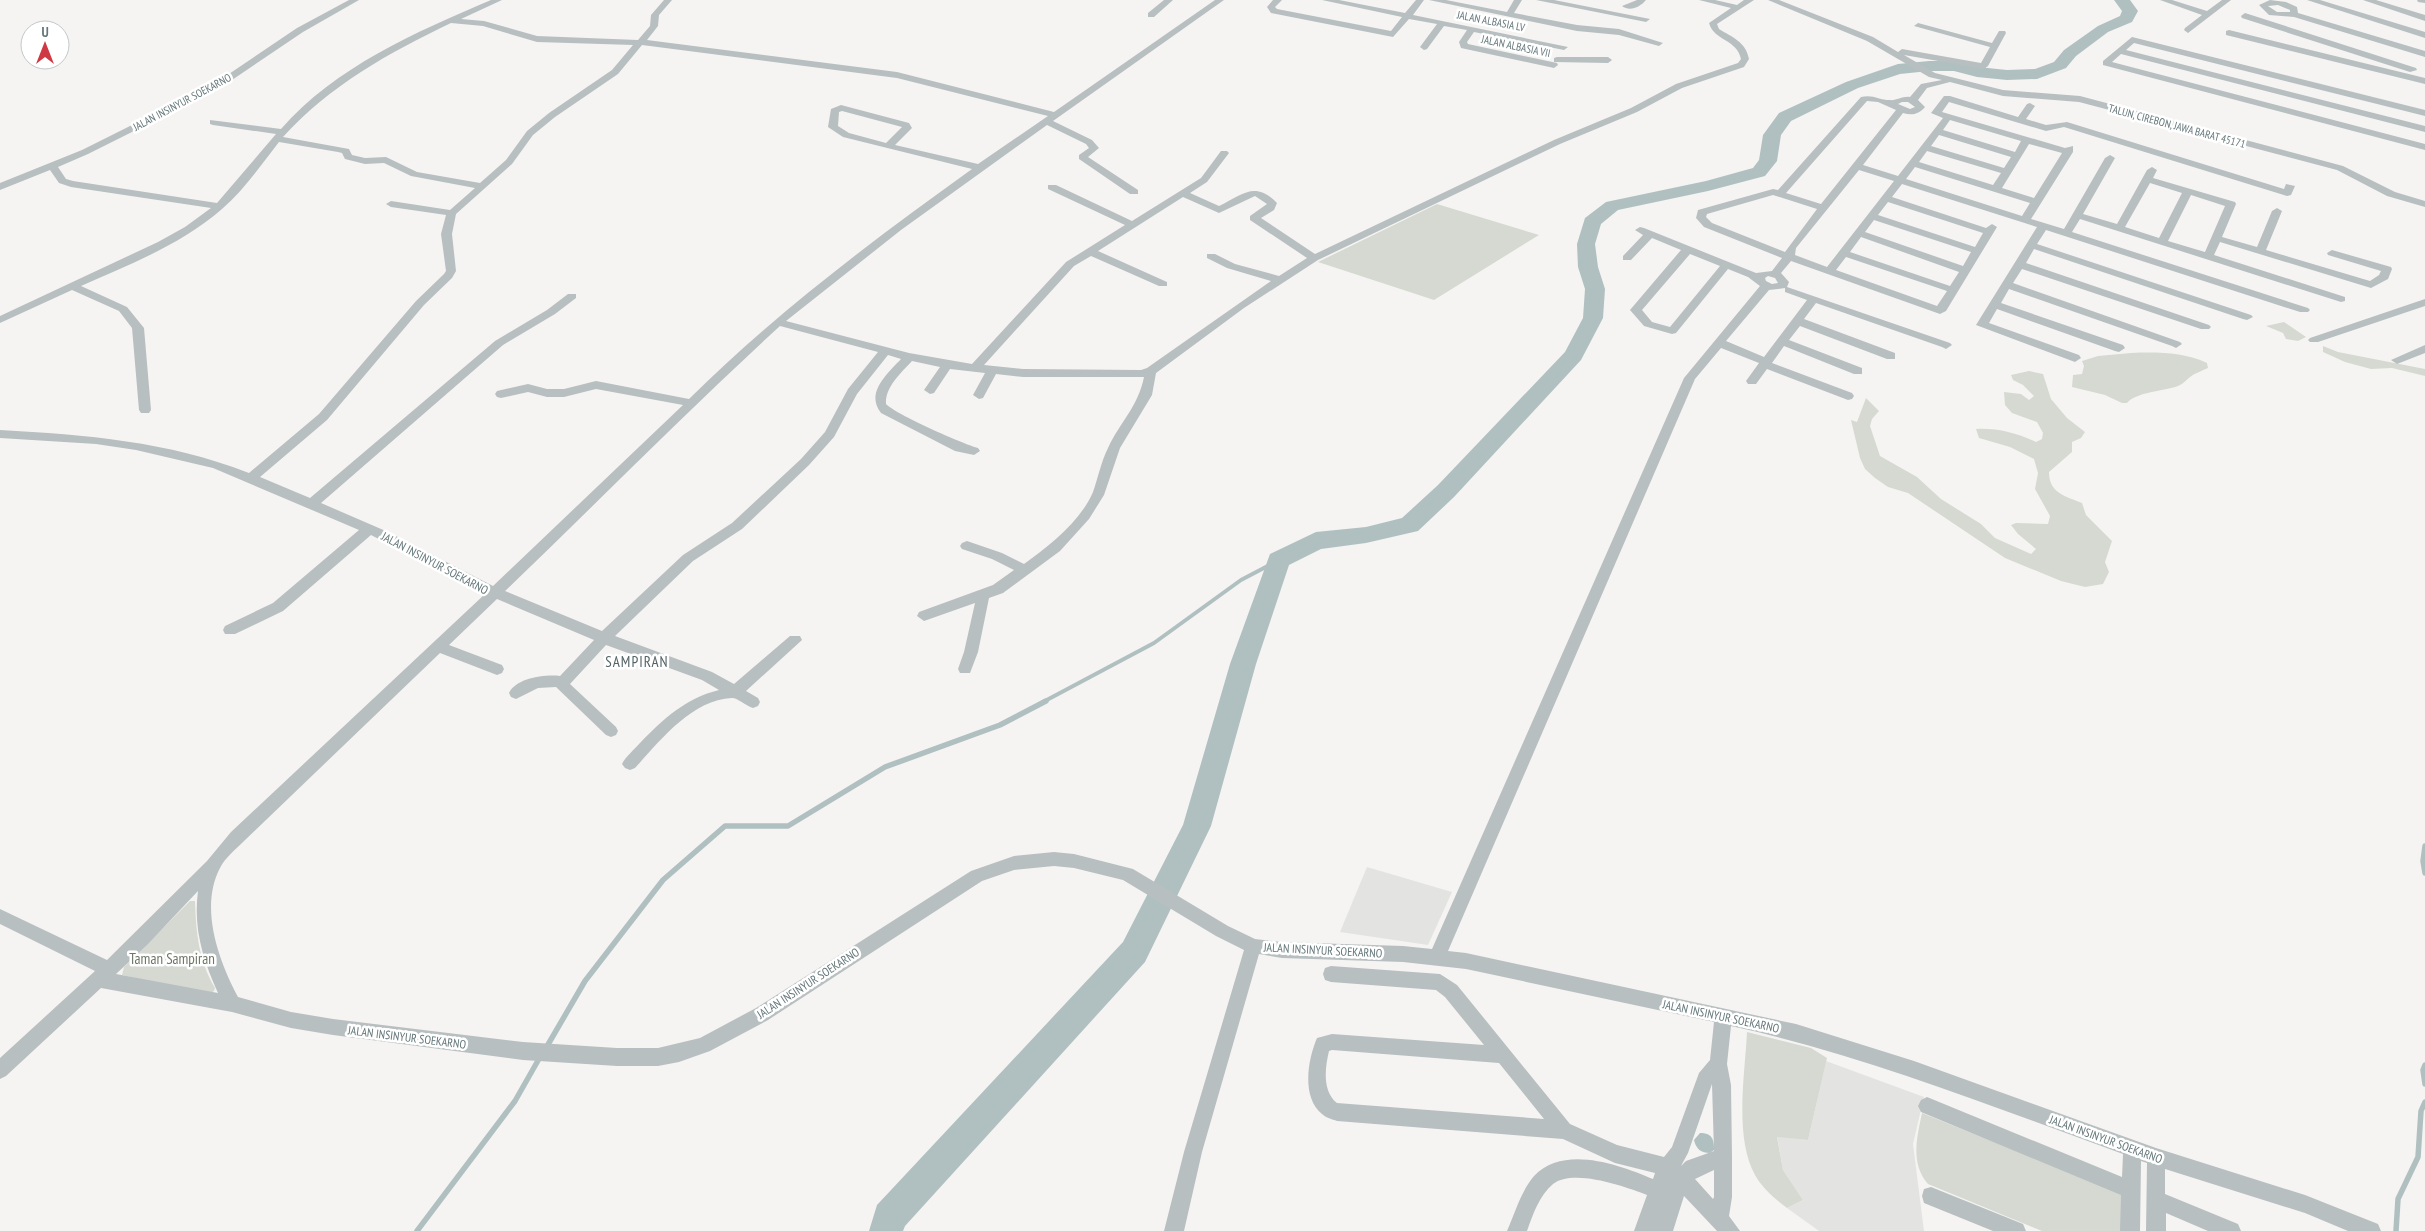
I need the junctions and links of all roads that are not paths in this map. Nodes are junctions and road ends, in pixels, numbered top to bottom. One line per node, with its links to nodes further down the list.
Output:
1 (355, 0): 101 (street, JALAN INSINYUR SOEKARNO)
2 (498, 0): 35 (street)
3 (668, 0): 49 (street)
4 (1169, 0): 29 (street)
5 (1220, 0): 84 (street)
6 (1278, 0): 31 (street)
7 (1326, 0): 31 (street, JALAN ALBASIA LV)
8 (1420, 0): 31 (street)
9 (1432, 0): 30 (street)
10 (1518, 0): 30 (street)
11 (1540, 0): 21 (street)
12 (1642, 0): 24 (street)
13 (1704, 0): 25 (street)
14 (1750, 0): 25 (street)
15 (1772, 0): 52 (street)
16 (2164, 0): 27 (street)
17 (2227, 0): 27 (street)
18 (2252, 0): 23 (street)
19 (2311, 0): 44 (street)
20 (2367, 0): 33 (street)
21 (1566, 2): 24 (street)
22 (2285, 2): 23 (street); 28 (street)
23 (2264, 4): 28 (street)
24 (1626, 7): 34 (street)
25 (1736, 7): 50 (street)
26 (2425, 7): 33 (street)
27 (2208, 14): 40 (street)
28 (2294, 14): 59 (street)
29 (1151, 15)
30 (1509, 15): 47 (street)
31 (1409, 16): 37 (street, JALAN ALBASIA LV)
32 (2245, 16): 36 (street)
33 (2421, 16)
34 (1646, 19)
35 (452, 21): 49 (street); 90 (street)
36 (2261, 22): 45 (street); 46 (street)
37 (1442, 23): 39 (street, JALAN ALBASIA LV); 54 (street)
38 (1918, 26): 55 (street)
39 (1472, 29): 47 (street, JALAN ALBASIA LV); 63 (street, JALAN ALBASIA VII)
40 (2188, 30)
41 (1745, 33): 50 (street)
42 (2002, 33): 55 (street)
43 (2229, 33): 46 (street)
44 (2425, 35)
45 (2305, 36): 56 (street); 57 (street)
46 (2243, 37): 56 (street)
47 (1571, 38): 48 (street); 51 (street); 63 (street)
48 (1594, 38)
49 (642, 42): 84 (street); 104 (street)
50 (1737, 42): 141 (street)
51 (1659, 43)
52 (1880, 44): 55 (street); 70 (street, TALUN, CIREBON, JAWA BARAT 45171)
53 (2425, 45): 59 (street)
54 (1424, 46)
55 (1995, 46)
56 (2292, 49): 64 (street)
57 (2350, 50): 64 (street); 65 (street)
58 (2118, 52): 60 (street); 66 (street); 71 (street)
59 (2422, 53): 65 (street)
60 (2198, 58): 66 (street); 72 (street)
61 (1492, 60): 63 (street)
62 (1608, 60): 63 (street)
63 (1555, 62)
64 (2344, 62): 67 (street)
65 (2403, 67): 67 (street); 68 (street)
66 (2194, 71): 71 (street); 76 (street)
67 (2395, 74): 69 (street)
68 (2425, 74)
69 (2425, 82)
70 (1956, 85): 74 (street); 75 (street); 116 (street, TALUN, CIREBON, JAWA BARAT 45171)
71 (2186, 85): 86 (street)
72 (2332, 91): 76 (street); 82 (street)
73 (1994, 95): 80 (street)
74 (1947, 98): 80 (street); 81 (street)
75 (1912, 101): 78 (street); 79 (street)
76 (2327, 104): 86 (street); 88 (street)
77 (2030, 106): 85 (street)
78 (1897, 107): 79 (street); 99 (street); 111 (street)
79 (1920, 107): 81 (street)
80 (1984, 109): 85 (street)
81 (1936, 113): 83 (street)
82 (2425, 113)
83 (1948, 117): 89 (street); 91 (street)
84 (1050, 118): 100 (street); 109 (street)
85 (2021, 120): 110 (street)
86 (2324, 120): 94 (street)
87 (213, 122): 90 (street)
88 (2425, 129)
89 (1937, 131): 93 (street); 96 (street)
90 (278, 135): 104 (street); 117 (street)
91 (2027, 140): 96 (street); 114 (street)
92 (888, 146): 92 (street); 100 (street)
93 (1925, 147): 98 (street); 102 (street)
94 (2425, 147)
95 (1224, 153): 112 (street)
96 (2018, 156): 102 (street)
97 (2110, 158): 121 (street)
98 (1912, 163): 103 (street); 107 (street)
99 (1857, 166): 103 (street); 118 (street)
100 (981, 168): 164 (street)
101 (56, 171): 105 (street, JALAN INSINYUR SOEKARNO); 117 (street)
102 (2007, 172): 107 (street)
103 (1900, 180): 113 (street); 123 (street)
104 (483, 186): 120 (street)
105 (0, 187)
106 (1052, 187): 124 (street)
107 (1996, 189): 114 (street)
108 (2188, 191): 126 (street); 129 (street); 130 (street)
109 (1134, 192)
110 (2287, 192)
111 (1780, 193): 118 (street); 139 (street)
112 (1184, 194): 124 (street); 141 (street)
113 (1886, 198): 122 (street); 134 (street)
114 (2036, 202): 123 (street)
115 (390, 204): 120 (street)
116 (2425, 204)
117 (218, 206): 152 (street)
118 (1823, 208): 139 (street)
119 (2277, 211): 136 (street)
120 (452, 214): 193 (street)
121 (2077, 215): 126 (street); 128 (street)
122 (1872, 216): 127 (street); 134 (street)
123 (2025, 220): 125 (street)
124 (1132, 224): 133 (street)
125 (2043, 226): 128 (street); 131 (street)
126 (2120, 229): 130 (street)
127 (1859, 233): 135 (street); 145 (street)
128 (2066, 234): 160 (street)
129 (2216, 238): 136 (street); 140 (street)
130 (2162, 242): 140 (street)
131 (2031, 245): 143 (street); 161 (street)
132 (1688, 249): 142 (street); 144 (street); 144 (street)
133 (1089, 251): 150 (street); 180 (street)
134 (1977, 251): 145 (street)
135 (1844, 252): 146 (street); 154 (street)
136 (2260, 252): 137 (street)
137 (2332, 253)
138 (1211, 256): 148 (street)
139 (1789, 257): 146 (street); 147 (street)
140 (2208, 257): 157 (street)
141 (1314, 258): 148 (street)
142 (1627, 258)
143 (2019, 264): 151 (street); 165 (street)
144 (1726, 265): 149 (street)
145 (1965, 270): 154 (street)
146 (1829, 272): 154 (street)
147 (1775, 274): 149 (street)
148 (1280, 280): 182 (street)
149 (1762, 283): 168 (street)
150 (1163, 284)
151 (2007, 285): 159 (street); 169 (street)
152 (78, 286): 162 (street); 190 (street)
153 (1789, 290): 156 (street)
154 (1953, 290)
155 (572, 296): 194 (street)
156 (1814, 299): 163 (street); 170 (street)
157 (2341, 299)
158 (2425, 302): 166 (street)
159 (1995, 305): 171 (street); 176 (street)
160 (2304, 310)
161 (2247, 317)
162 (0, 320)
163 (1798, 321): 167 (street); 174 (street)
164 (778, 322): 173 (street); 189 (street)
165 (2205, 327)
166 (2314, 340)
167 (1782, 342): 178 (street); 183 (street)
168 (1720, 343): 178 (street); 216 (street)
169 (2176, 344)
170 (1946, 345)
171 (2119, 348)
172 (2425, 348): 177 (street)
173 (886, 350): 175 (street); 202 (street)
174 (1891, 356)
175 (908, 357): 179 (street); 192 (street)
176 (2075, 358)
177 (2397, 360)
178 (1766, 363): 184 (street); 188 (street)
179 (947, 365): 180 (street); 185 (street)
180 (975, 368): 181 (street)
181 (992, 370): 182 (street); 187 (street)
182 (1152, 371): 197 (street)
183 (1858, 371)
184 (1752, 381)
185 (930, 390)
186 (501, 394): 189 (street)
187 (979, 395)
188 (1848, 396)
189 (692, 403): 198 (street)
190 (145, 410)
191 (0, 434): 193 (street, JALAN INSINYUR SOEKARNO)
192 (974, 451)
193 (251, 478): 194 (street, JALAN INSINYUR SOEKARNO)
194 (311, 504): 195 (street, JALAN INSINYUR SOEKARNO)
195 (369, 529): 198 (street, JALAN INSINYUR SOEKARNO); 201 (street)
196 (967, 546): 197 (street)
197 (1022, 569): 199 (street)
198 (493, 592): 202 (street); 204 (street, JALAN INSINYUR SOEKARNO)
199 (983, 595): 200 (street); 205 (street)
200 (924, 616)
201 (230, 630)
202 (604, 638): 207 (street); 208 (street)
203 (795, 640): 208 (street)
204 (436, 646): 206 (street); 213 (street, JALAN INSINYUR SOEKARNO)
205 (965, 668)
206 (497, 669)
207 (563, 682): 209 (street); 211 (street)
208 (735, 692): 210 (street); 212 (street)
209 (516, 693)
210 (753, 702)
211 (611, 731)
212 (630, 764)
213 (215, 861): 217 (street); 219 (street, JALAN INSINYUR SOEKARNO)
214 (0, 916): 217 (street)
215 (1253, 946): 216 (street, JALAN INSINYUR SOEKARNO); 219 (street, JALAN INSINYUR SOEKARNO); 236 (street)
216 (1437, 957): 220 (street, JALAN INSINYUR SOEKARNO)
217 (104, 974): 219 (street); 223 (street)
218 (1331, 974): 221 (street)
219 (232, 1004)
220 (1727, 1017): 222 (street); 226 (street, JALAN INSINYUR SOEKARNO)
221 (1503, 1055): 225 (street); 225 (street)
222 (1718, 1064): 227 (street); 229 (street)
223 (0, 1070)
224 (1927, 1106): 230 (street)
225 (1564, 1130): 229 (street)
226 (2132, 1148): 228 (street, JALAN INSINYUR SOEKARNO); 230 (street)
227 (1723, 1157): 229 (street); 234 (street)
228 (2156, 1157): 233 (street); 235 (street, JALAN INSINYUR SOEKARNO)
229 (1674, 1172): 231 (street); 234 (street)
230 (2131, 1190): 241 (street)
231 (1667, 1194): 237 (street); 238 (street); 239 (street)
232 (1931, 1196): 240 (street)
233 (2156, 1200): 242 (street); 243 (street)
234 (1724, 1226)
235 (2366, 1229)
236 (1174, 1231)
237 (1517, 1231)
238 (1644, 1231)
239 (1663, 1231)
240 (2016, 1231)
241 (2130, 1231)
242 (2156, 1231)
243 (2231, 1231)

